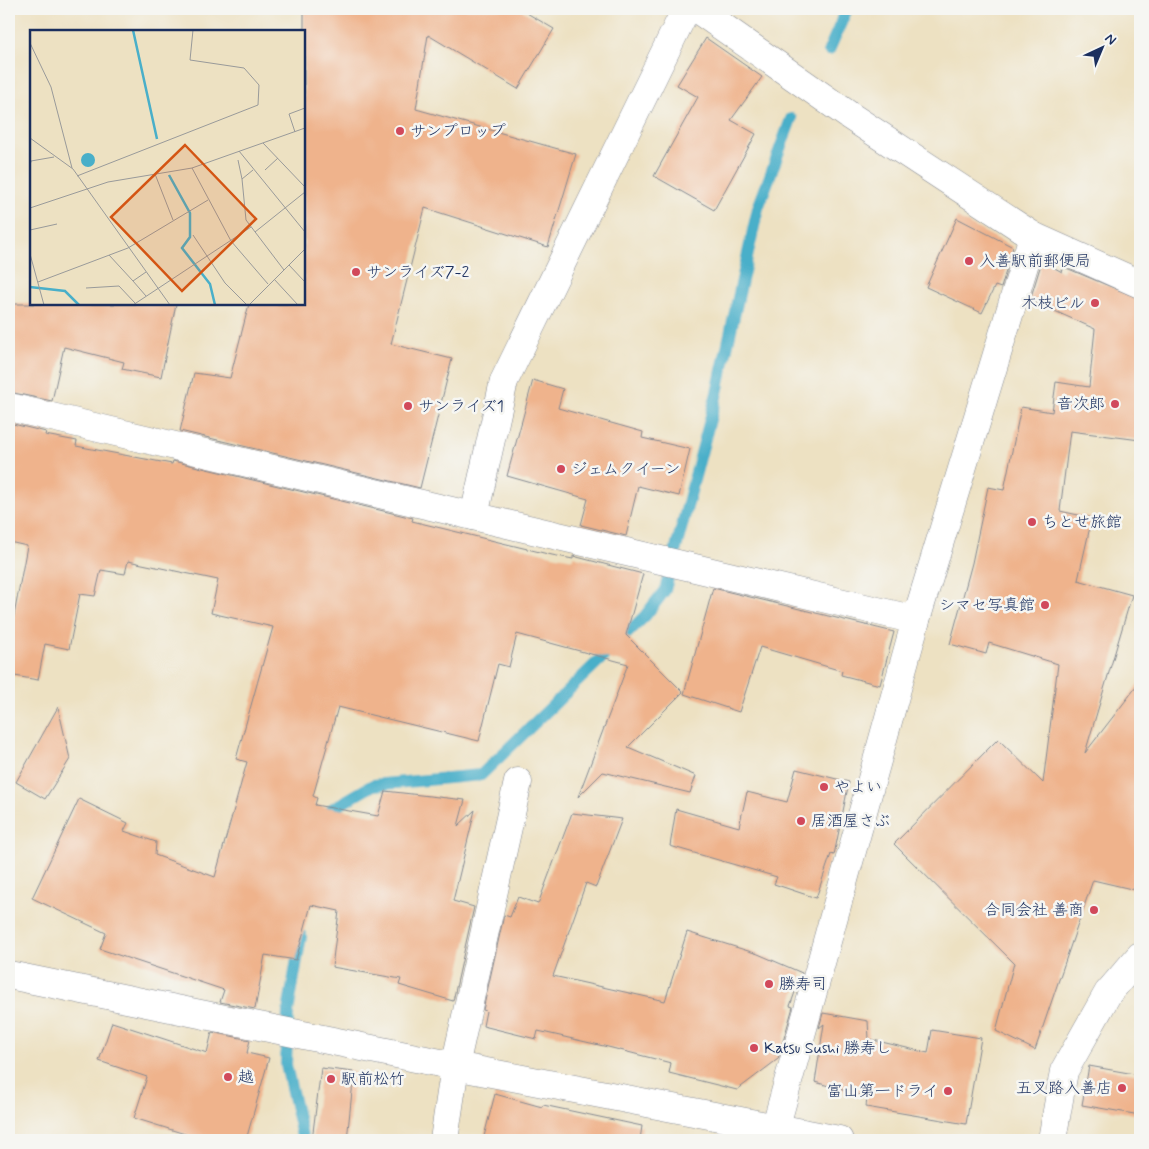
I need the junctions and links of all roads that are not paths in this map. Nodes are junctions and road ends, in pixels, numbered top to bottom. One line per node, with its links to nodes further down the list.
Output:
1 (686, 9): 6 (street)
2 (697, 9): 3 (street)
3 (1033, 236): 4 (street); 7 (street)
4 (1140, 284)
5 (9, 407): 6 (street)
6 (474, 516): 7 (street)
7 (916, 620): 12 (street)
8 (518, 782): 11 (street)
9 (1140, 956): 15 (street)
10 (9, 975): 11 (street)
11 (455, 1066): 12 (street); 13 (street)
12 (774, 1135): 14 (street)
13 (444, 1140)
14 (839, 1140)
15 (1052, 1140)

